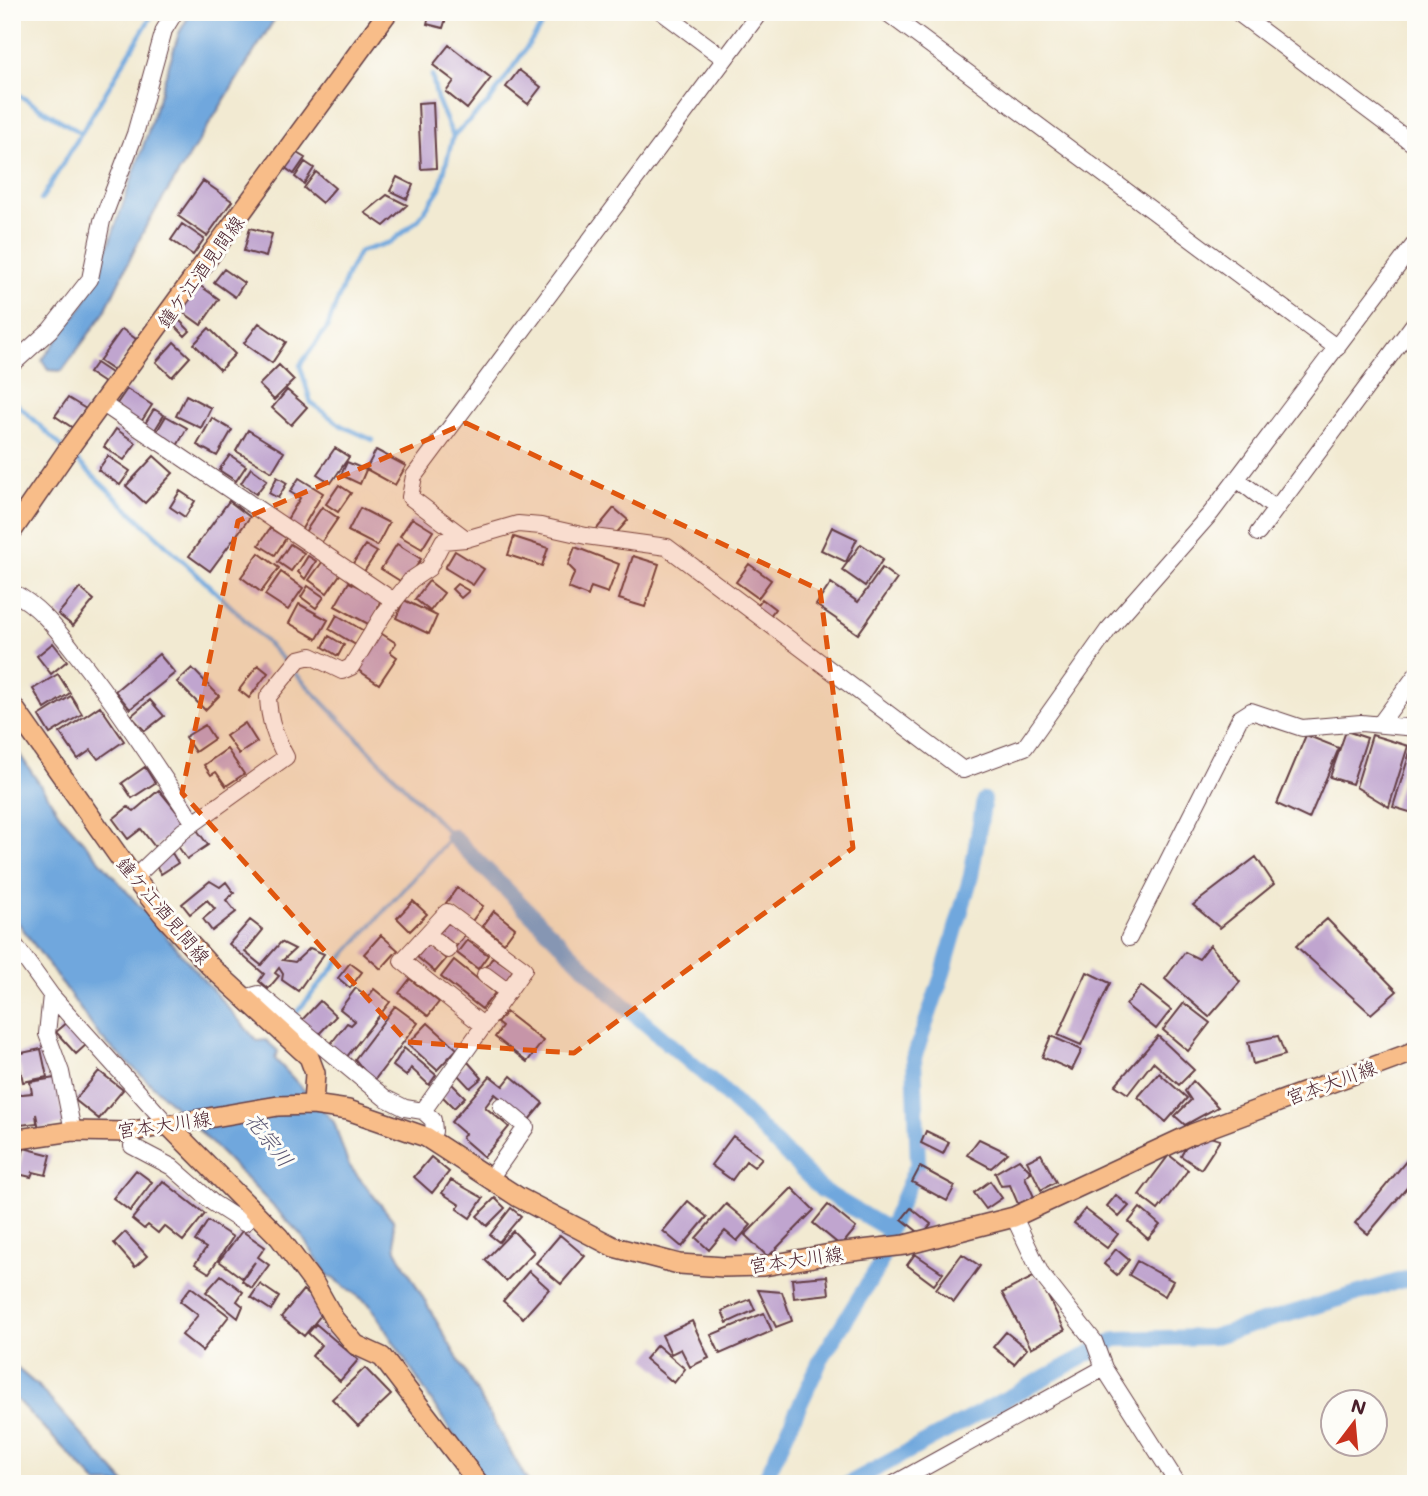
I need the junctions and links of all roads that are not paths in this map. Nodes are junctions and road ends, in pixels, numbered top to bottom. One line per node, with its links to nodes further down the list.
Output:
1 (175, 12): 12 (street)
2 (388, 12): 13 (main road, 鐘ケ江酒見間線)
3 (662, 12): 7 (street)
4 (760, 12): 7 (street)
5 (886, 12): 11 (street)
6 (1237, 12): 8 (street)
7 (725, 60): 18 (street)
8 (1416, 146)
9 (1416, 242): 11 (street)
10 (1416, 321): 15 (street)
11 (1336, 348): 14 (street)
12 (16, 361)
13 (103, 404): 16 (main road, 鐘ケ江酒見間線); 20 (street)
14 (1250, 489): 15 (street); 18 (street)
15 (1276, 509): 17 (street)
16 (12, 531)
17 (1258, 533)
18 (466, 539): 20 (street)
19 (12, 592): 25 (street)
20 (394, 601): 25 (street)
21 (1416, 676): 23 (street)
22 (12, 705): 26 (main road, 鐘ケ江酒見間線)
23 (1380, 724): 24 (street); 28 (street)
24 (1416, 728)
25 (194, 823): 26 (street)
26 (134, 878): 34 (main road, 鐘ケ江酒見間線)
27 (427, 934): 30 (street); 32 (street); 35 (street)
28 (1129, 938)
29 (12, 940): 33 (street)
30 (448, 950)
31 (485, 975): 32 (street)
32 (508, 992): 35 (street)
33 (51, 995): 40 (street); 41 (street)
34 (244, 998): 37 (main road, 鐘ケ江酒見間線); 39 (street)
35 (484, 1026): 39 (street)
36 (1416, 1051): 47 (main road, 宮本大川線)
37 (318, 1102): 40 (main road, 宮本大川線); 42 (main road, 宮本大川線)
38 (501, 1106): 45 (street)
39 (423, 1111): 42 (street)
40 (175, 1124): 41 (main road, 宮本大川線); 46 (main road)
41 (73, 1131): 43 (main road, 宮本大川線)
42 (426, 1137): 45 (main road, 宮本大川線)
43 (12, 1140)
44 (132, 1146): 46 (street)
45 (489, 1180): 47 (main road, 宮本大川線)
46 (257, 1214): 49 (main road)
47 (1013, 1217): 48 (street)
48 (1102, 1362): 50 (street); 51 (street)
49 (479, 1484)
50 (894, 1484)
51 (1178, 1484)

